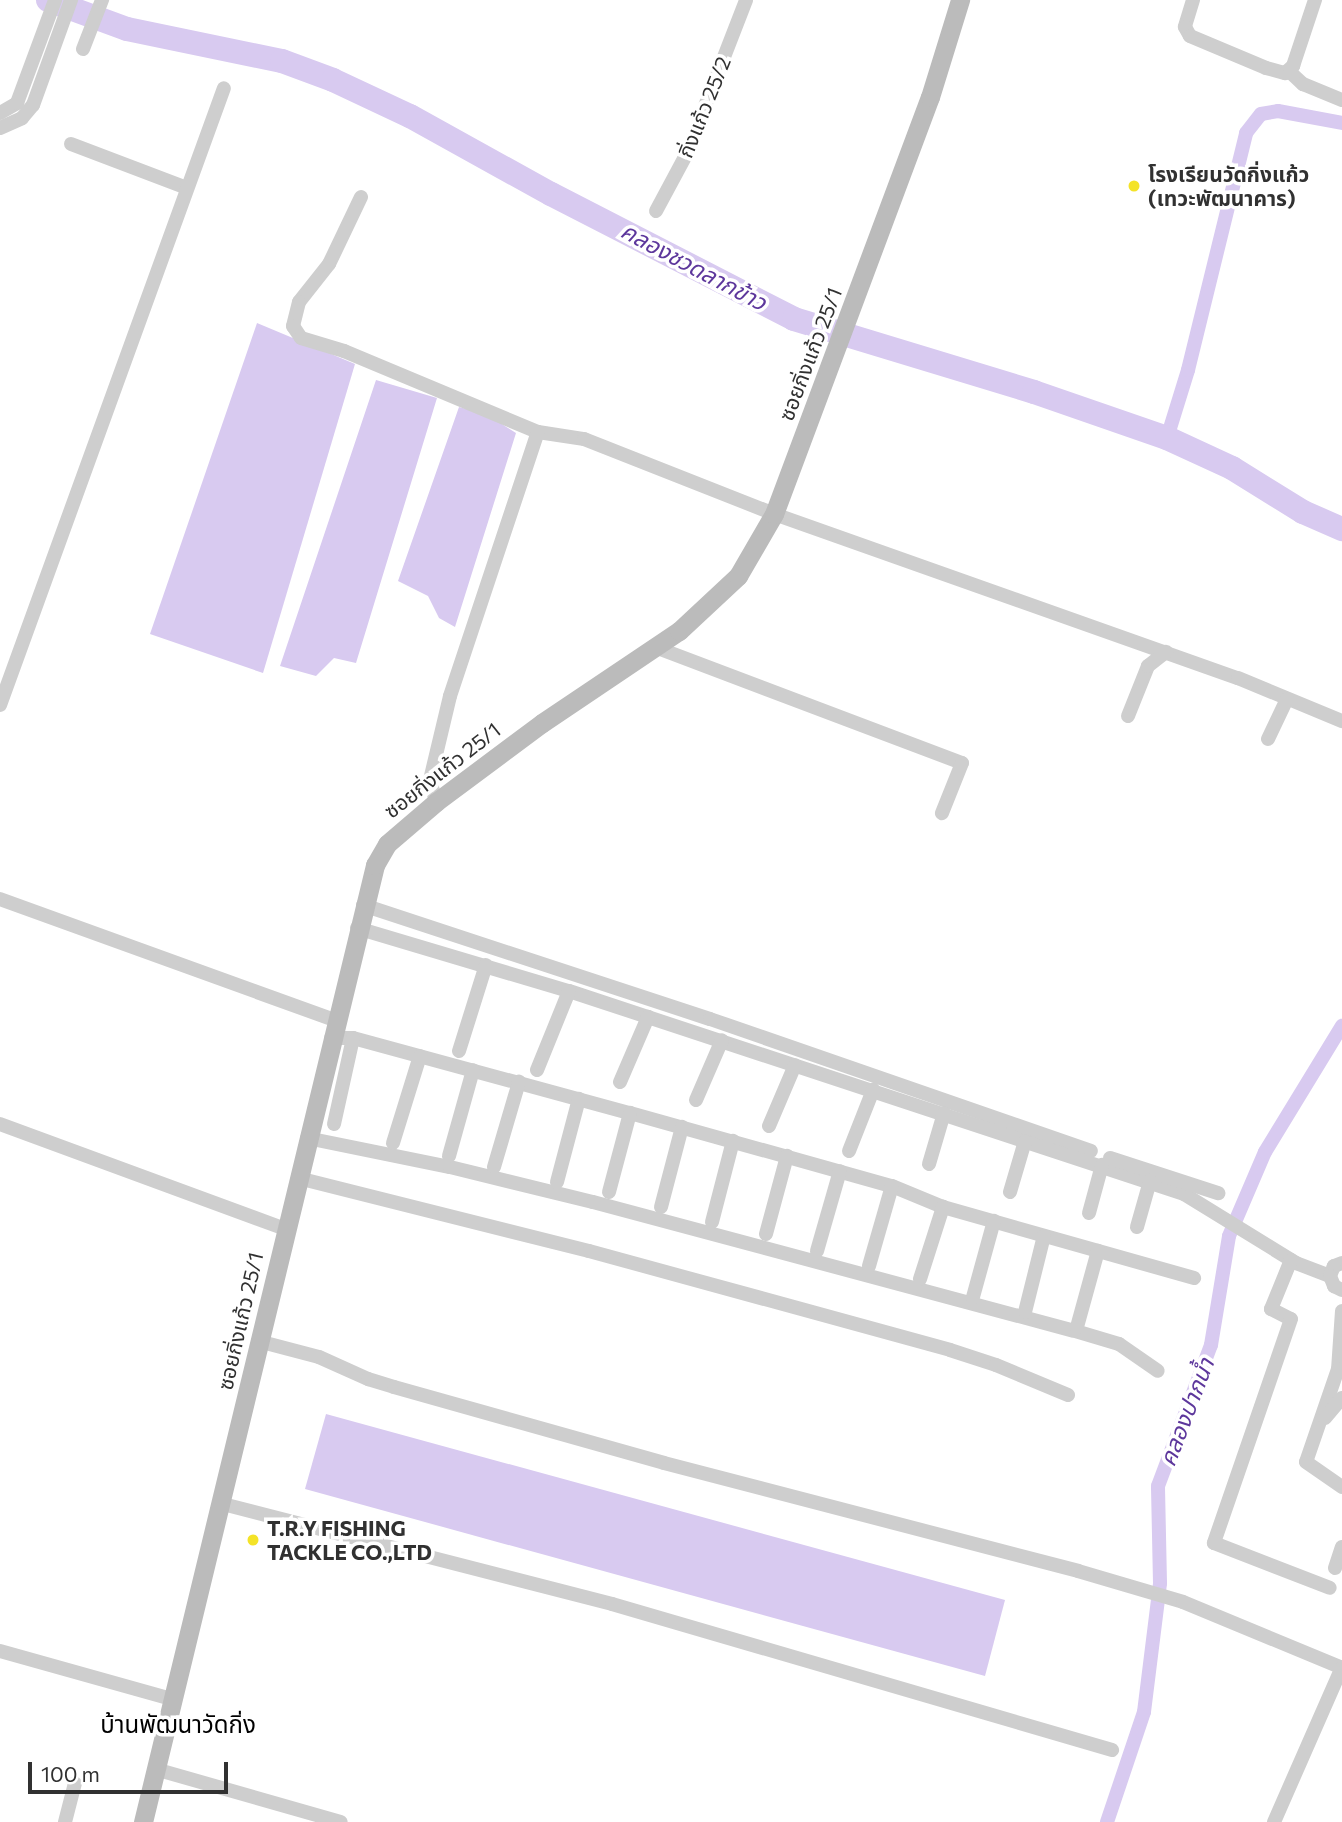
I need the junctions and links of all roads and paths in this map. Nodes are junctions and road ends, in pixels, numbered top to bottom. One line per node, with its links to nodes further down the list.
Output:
1 (71, 0): 10 (street)
2 (746, 0): 18 (street, กิ่งแก้ว 25/2)
3 (960, 0): 20 (street, ซอยกิ่งแก้ว 25/1)
4 (1194, 0): 9 (street)
5 (1315, 0): 9 (street)
6 (101, 4): 8 (street)
7 (52, 7): 10 (street)
8 (85, 45)
9 (1290, 72): 12 (street)
10 (32, 87): 13 (street); 14 (street)
11 (224, 88): 16 (street)
12 (1342, 100)
13 (0, 113)
14 (0, 128)
15 (71, 145): 16 (street)
16 (187, 188): 24 (street)
17 (361, 197): 19 (street)
18 (656, 211)
19 (538, 432): 20 (street); 28 (street)
20 (774, 514): 21 (street, ซอยกิ่งแก้ว 25/1); 22 (street)
21 (654, 647): 28 (street, ซอยกิ่งแก้ว 25/1); 29 (street)
22 (1166, 652): 23 (street); 25 (street)
23 (1287, 699): 26 (street); 27 (street)
24 (0, 705)
25 (1128, 716)
26 (1342, 721)
27 (1268, 739)
28 (436, 802): 31 (street, ซอยกิ่งแก้ว 25/1)
29 (942, 813)
30 (0, 899): 36 (street)
31 (363, 905): 32 (street, ซอยกิ่งแก้ว 25/1); 72 (street)
32 (357, 928): 33 (street); 36 (street, ซอยกิ่งแก้ว 25/1)
33 (486, 965): 34 (street); 39 (street)
34 (569, 990): 35 (street); 43 (street)
35 (648, 1017): 38 (street); 45 (street)
36 (333, 1029): 37 (street); 55 (street, ซอยกิ่งแก้ว 25/1)
37 (353, 1038): 40 (street); 52 (street)
38 (722, 1040): 41 (street); 48 (street)
39 (459, 1051)
40 (420, 1056): 42 (street); 58 (street)
41 (795, 1065): 46 (street); 53 (street)
42 (473, 1070): 44 (street); 60 (street)
43 (537, 1070)
44 (519, 1082): 47 (street); 64 (street)
45 (620, 1082)
46 (873, 1090): 50 (street); 59 (street)
47 (579, 1099): 49 (street); 68 (street)
48 (696, 1100)
49 (630, 1112): 54 (street); 70 (street)
50 (944, 1113): 56 (street); 62 (street)
51 (0, 1124): 79 (street)
52 (334, 1124)
53 (769, 1126)
54 (682, 1127): 57 (street); 73 (street)
55 (307, 1138): 66 (street, ซอยกิ่งแก้ว 25/1); 96 (street)
56 (1025, 1140): 63 (street); 71 (street)
57 (733, 1141): 61 (street); 77 (street)
58 (393, 1143)
59 (849, 1151)
60 (450, 1156)
61 (787, 1156): 65 (street); 80 (street)
62 (929, 1164)
63 (1102, 1165): 67 (street); 75 (street)
64 (494, 1167)
65 (840, 1171): 69 (street); 82 (street)
66 (298, 1178): 79 (street, ซอยกิ่งแก้ว 25/1); 97 (street)
67 (1150, 1181): 78 (street); 84 (street)
68 (557, 1182)
69 (892, 1186): 74 (street); 86 (street)
70 (609, 1192)
71 (1010, 1192)
72 (1219, 1193)
73 (661, 1207)
74 (943, 1207): 76 (street); 89 (street)
75 (1088, 1213)
76 (994, 1221): 81 (street); 91 (street)
77 (712, 1222)
78 (1137, 1227)
79 (285, 1229): 95 (street, ซอยกิ่งแก้ว 25/1)
80 (766, 1234)
81 (1044, 1236): 83 (street); 93 (street)
82 (817, 1251)
83 (1098, 1251): 88 (street); 94 (street)
84 (1293, 1261): 87 (street); 104 (street)
85 (1342, 1263): 87 (street)
86 (869, 1266)
87 (1330, 1276): 90 (street)
88 (1194, 1278)
89 (920, 1279)
90 (1342, 1290)
91 (973, 1297)
92 (1342, 1311): 99 (street)
93 (1025, 1312)
94 (1077, 1327)
95 (258, 1340): 101 (street, ซอยกิ่งแก้ว 25/1); 106 (street)
96 (1158, 1371)
97 (1069, 1395)
98 (1342, 1398): 99 (street)
99 (1318, 1426): 100 (street)
100 (1342, 1487)
101 (219, 1503): 107 (street, ซอยกิ่งแก้ว 25/1); 108 (street)
102 (1342, 1547): 103 (street)
103 (1335, 1568)
104 (1330, 1588)
105 (0, 1651): 107 (street)
106 (1342, 1668): 114 (street)
107 (172, 1699): 109 (street, ซอยกิ่งแก้ว 25/1)
108 (1112, 1750)
109 (155, 1769): 112 (street, ซอยกิ่งแก้ว 25/1); 113 (street)
110 (75, 1783): 111 (street)
111 (65, 1822)
112 (143, 1822)
113 (341, 1822)
114 (1274, 1822)

